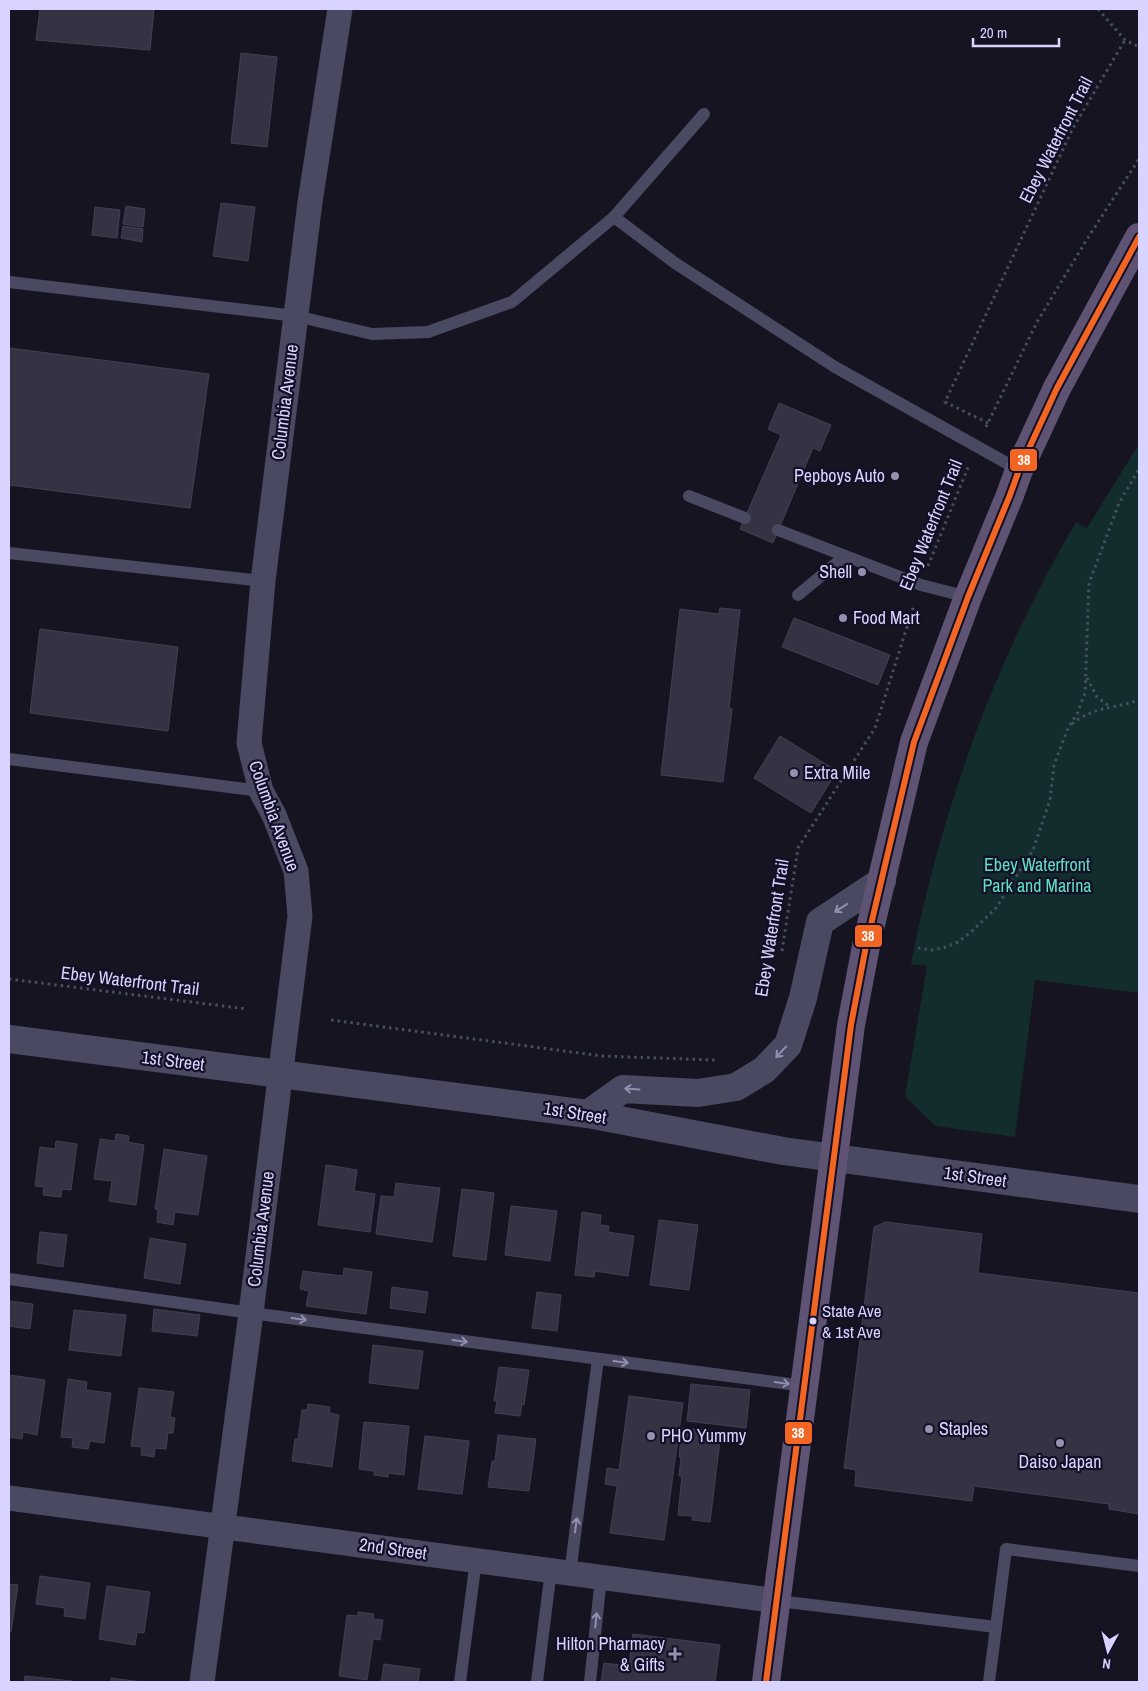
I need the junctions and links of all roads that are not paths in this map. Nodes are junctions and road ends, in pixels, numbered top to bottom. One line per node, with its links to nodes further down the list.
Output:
1 (340, 9): 6 (street, Columbia Avenue)
2 (704, 114): 3 (lane)
3 (614, 217): 6 (lane); 7 (lane)
4 (1139, 237): 7 (main road)
5 (9, 282): 6 (lane)
6 (296, 316): 13 (street, Columbia Avenue)
7 (1019, 470): 15 (main road)
8 (689, 496): 9 (lane)
9 (746, 518)
10 (778, 530): 12 (lane)
11 (9, 553): 13 (lane)
12 (845, 556): 14 (lane); 15 (lane)
13 (263, 581): 17 (street, Columbia Avenue)
14 (798, 595)
15 (968, 597): 18 (main road)
16 (9, 758): 17 (lane)
17 (262, 791): 20 (street, Columbia Avenue)
18 (882, 881): 21 (street, one-way to 21); 22 (main road)
19 (9, 1039): 20 (street, 1st Street)
20 (280, 1074): 21 (street, 1st Street); 25 (street, Columbia Avenue)
21 (588, 1114): 22 (street, 1st Street)
22 (834, 1158): 23 (street, 1st Street); 27 (main road)
23 (1139, 1199)
24 (9, 1279): 25 (lane)
25 (251, 1313): 26 (lane, one-way to 26); 29 (street, Columbia Avenue)
26 (598, 1359): 27 (lane, one-way to 27); 32 (lane, one-way to 26)
27 (805, 1386): 34 (main road)
28 (9, 1498): 29 (street, 2nd Street)
29 (223, 1526): 30 (street, 2nd Street); 36 (street, Columbia Avenue)
30 (476, 1560): 32 (street, 2nd Street); 37 (lane)
31 (1139, 1566): 35 (lane)
32 (561, 1572): 33 (street, 2nd Street); 38 (lane)
33 (601, 1577): 34 (street, 2nd Street); 39 (lane, one-way to 33)
34 (778, 1601): 35 (lane); 40 (main road)
35 (996, 1627): 41 (lane)
36 (202, 1682)
37 (460, 1682)
38 (537, 1682)
39 (590, 1682)
40 (766, 1682)
41 (989, 1682)

